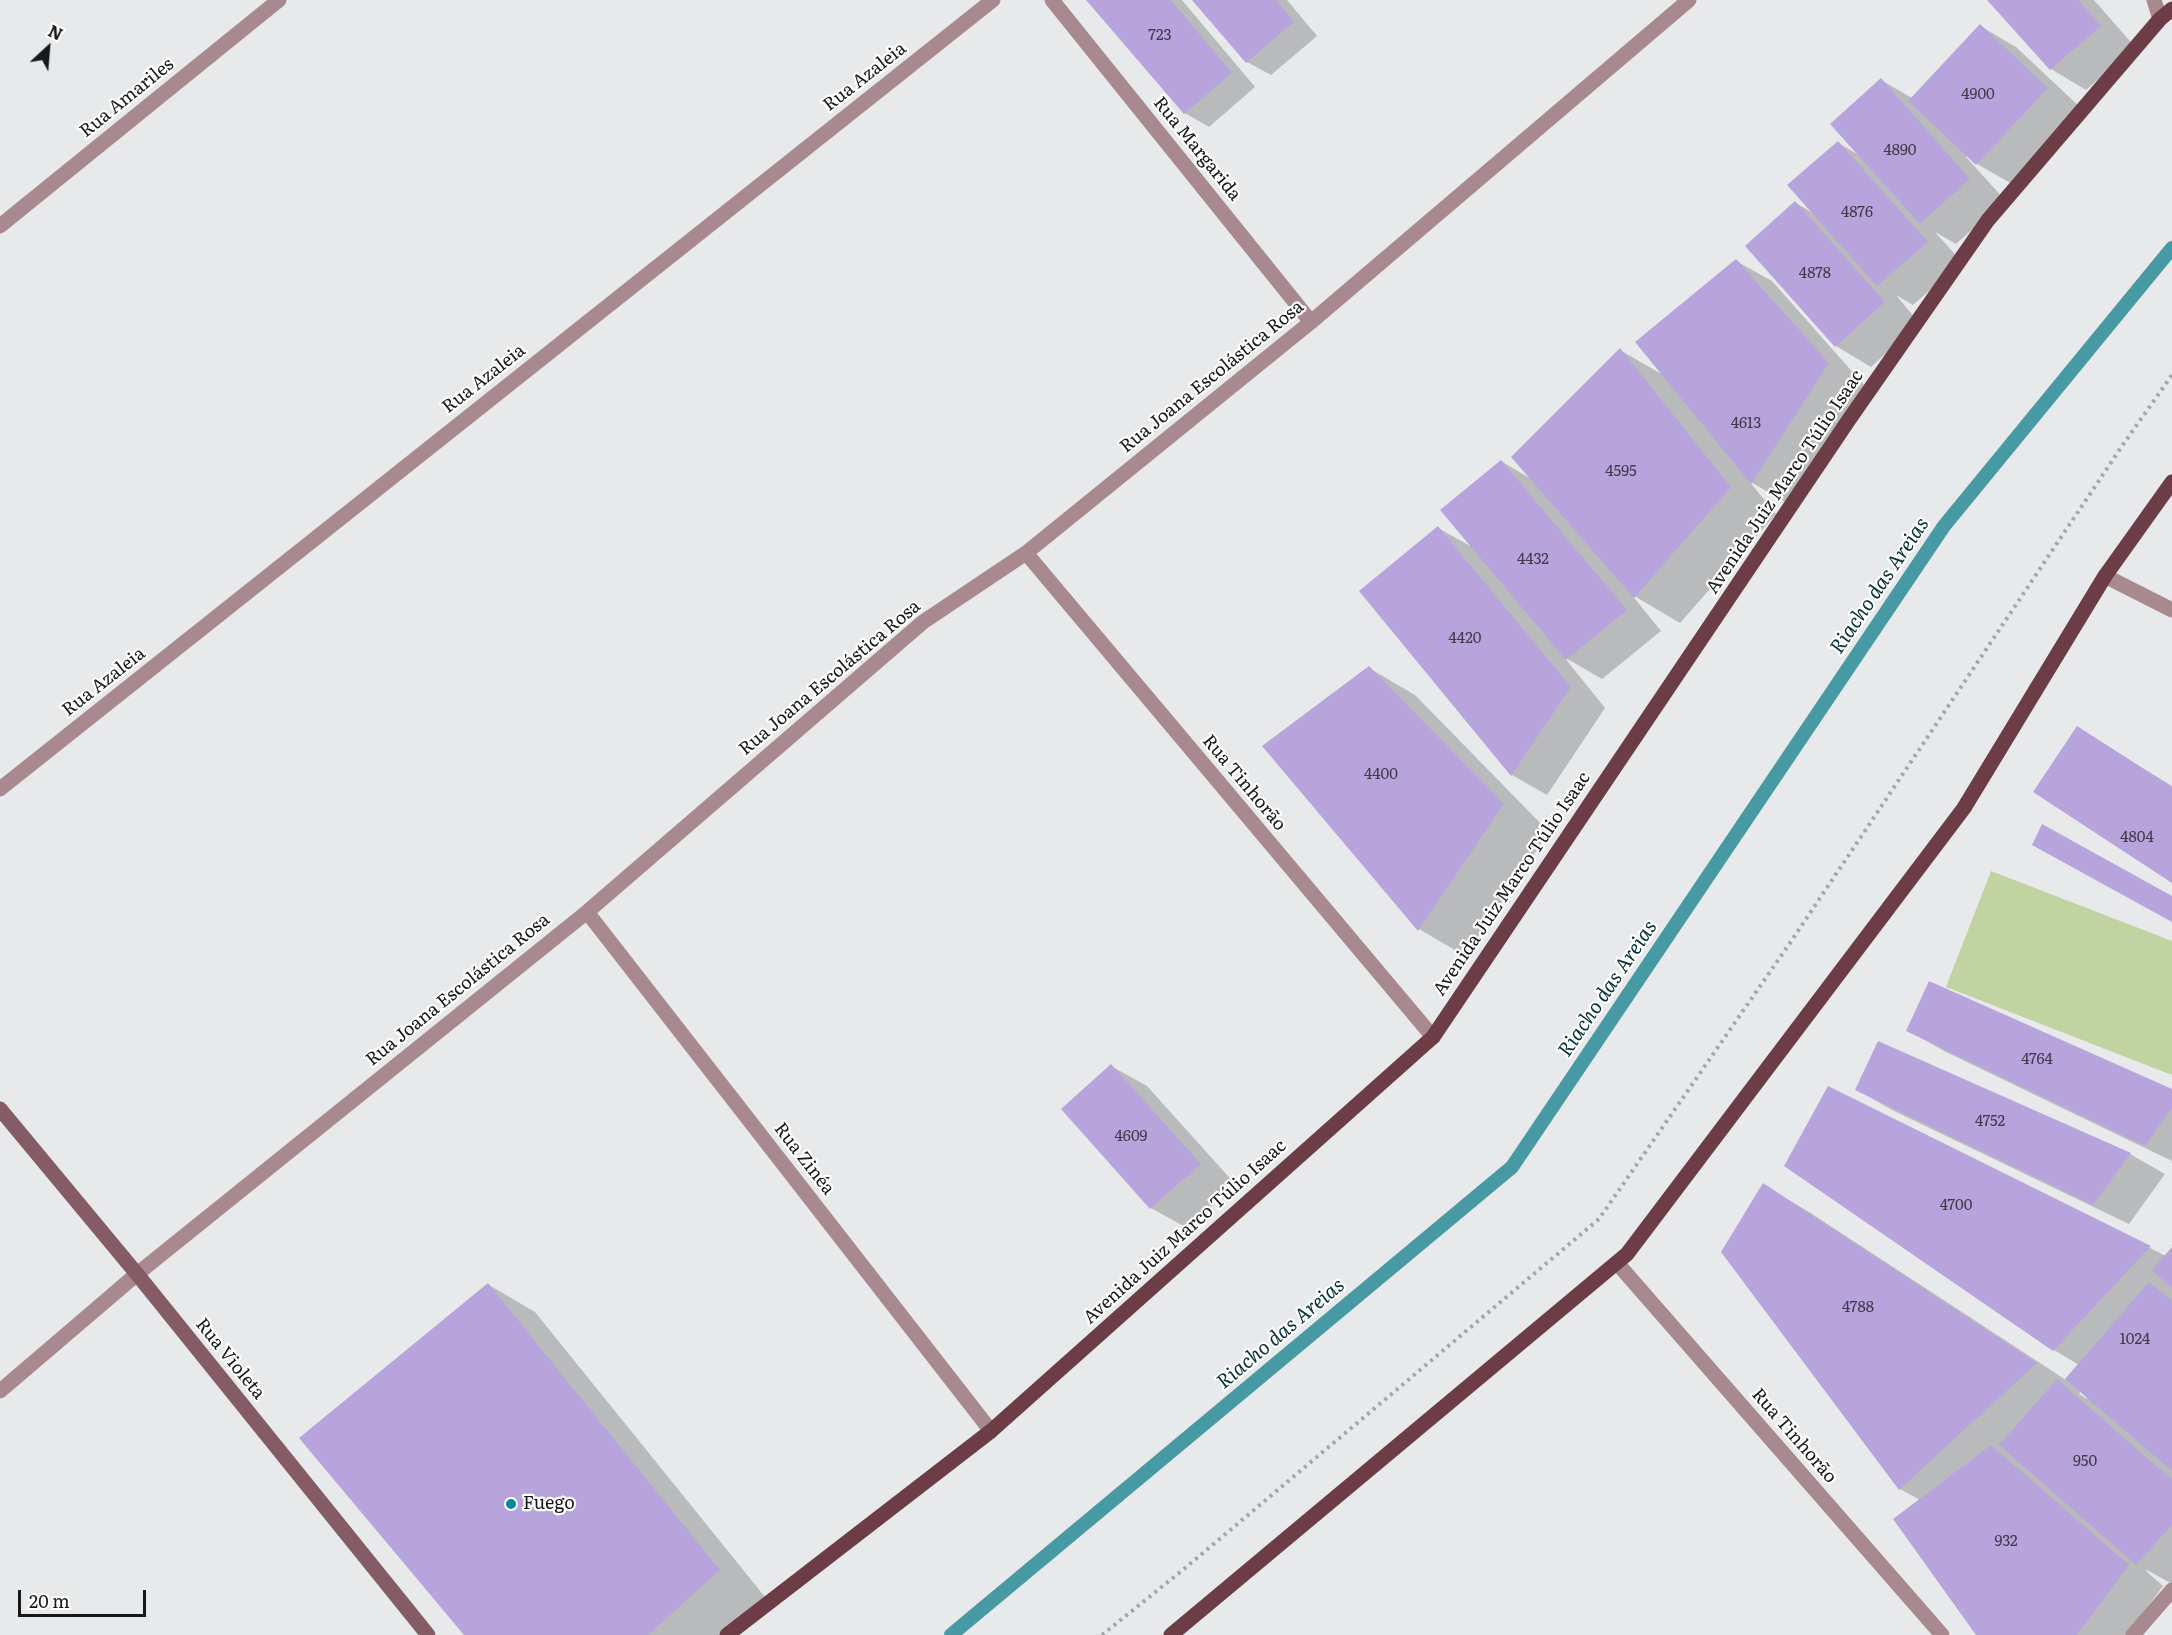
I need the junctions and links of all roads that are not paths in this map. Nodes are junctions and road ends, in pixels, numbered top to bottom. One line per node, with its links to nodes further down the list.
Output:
1 (279, 0): 7 (street, Rua Amariles)
2 (993, 0): 13 (street, Rua Azaleia)
3 (1052, 0): 8 (street, Rua Margarida)
4 (1689, 0): 8 (street, Rua Joana Escolástica Rosa)
5 (2154, 0): 6 (street)
6 (2166, 14): 15 (main road, Avenida Juiz Marco Túlio Isaac)
7 (0, 226)
8 (1311, 322): 10 (street, Rua Joana Escolástica Rosa)
9 (2172, 482): 11 (main road)
10 (1026, 553): 14 (street, Rua Joana Escolástica Rosa); 15 (street, Rua Tinhorão)
11 (2105, 576): 12 (street); 17 (main road)
12 (2172, 610)
13 (0, 789)
14 (587, 912): 18 (street, Rua Joana Escolástica Rosa); 20 (street, Rua Zinéa)
15 (1433, 1037): 20 (main road, Avenida Juiz Marco Túlio Isaac)
16 (0, 1109): 18 (street, Rua Violeta)
17 (1617, 1263): 24 (main road); 25 (street, Rua Tinhorão)
18 (137, 1274): 19 (street, Rua Joana Escolástica Rosa); 22 (street, Rua Violeta)
19 (0, 1391)
20 (991, 1431): 23 (main road, Avenida Juiz Marco Túlio Isaac)
21 (2172, 1590): 26 (street)
22 (428, 1635)
23 (727, 1635)
24 (1171, 1635)
25 (1942, 1635)
26 (2133, 1635)

